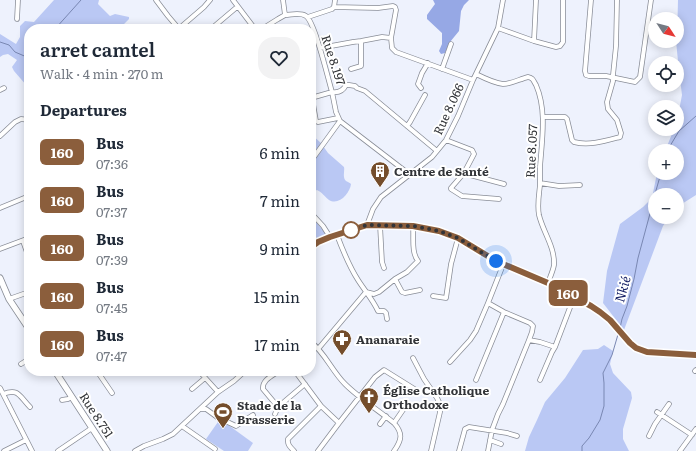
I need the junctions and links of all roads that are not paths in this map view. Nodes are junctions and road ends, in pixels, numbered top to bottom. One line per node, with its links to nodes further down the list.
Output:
1 (18, 0): 17 (street)
2 (156, 0): 18 (street)
3 (210, 0): 19 (street)
4 (232, 0): 13 (street)
5 (283, 0): 15 (street)
6 (335, 0): 14 (street)
7 (503, 0): 24 (street, Rue 8.066)
8 (536, 0): 28 (street)
9 (563, 0): 28 (street)
10 (591, 0): 35 (street)
11 (617, 0): 35 (street)
12 (651, 0): 35 (street)
13 (237, 7): 20 (street); 21 (street)
14 (334, 7): 16 (street); 26 (street)
15 (285, 15): 16 (street); 22 (street)
16 (308, 17): 23 (street, Rue 8.197)
17 (18, 19)
18 (175, 24)
19 (184, 24)
20 (217, 24)
21 (251, 24)
22 (270, 24)
23 (311, 24)
24 (498, 28): 28 (street); 34 (street, Rue 8.066)
25 (316, 38): 30 (street, Rue 8.197)
26 (391, 38): 27 (street); 31 (street)
27 (361, 41): 30 (street); 32 (street)
28 (534, 41)
29 (451, 44): 33 (street)
30 (320, 48): 38 (street, Rue 8.197)
31 (428, 63): 33 (street); 37 (street)
32 (351, 69)
33 (442, 69): 36 (street)
34 (476, 74): 36 (street, Rue 8.066); 41 (street, Rue 8.057)
35 (612, 77): 41 (street)
36 (473, 80): 47 (street, Rue 8.066)
37 (422, 88)
38 (332, 92): 40 (street); 43 (street); 45 (street, Rue 8.197)
39 (425, 95): 45 (street)
40 (316, 97)
41 (543, 117): 52 (street, Rue 8.057)
42 (24, 119): 46 (street)
43 (339, 120): 44 (street); 49 (street); 51 (street)
44 (316, 121)
45 (407, 126): 48 (street, Rue 8.197)
46 (0, 136)
47 (446, 140): 48 (street, Rue 8.066); 50 (street)
48 (437, 151): 51 (street, Rue 8.066)
49 (316, 154)
50 (464, 173): 53 (street); 56 (street)
51 (409, 174): 59 (street, Rue 8.066)
52 (540, 183): 54 (street); 73 (street, Rue 8.057)
53 (504, 184)
54 (580, 185)
55 (24, 198): 57 (street)
56 (499, 199)
57 (0, 208)
58 (316, 219): 63 (street)
59 (367, 225): 60 (street); 62 (street)
60 (380, 225): 61 (street); 70 (street)
61 (413, 226): 64 (street); 72 (street)
62 (337, 235): 63 (street); 75 (street)
63 (330, 237): 66 (street)
64 (458, 238): 69 (street); 77 (street)
65 (23, 241): 67 (street); 68 (street)
66 (316, 243)
67 (24, 244)
68 (0, 249)
69 (503, 264): 73 (street); 80 (street)
70 (384, 268)
71 (0, 278): 79 (main road)
72 (395, 279): 74 (street); 75 (street)
73 (548, 283): 78 (street)
74 (420, 290)
75 (366, 292): 82 (street); 86 (street)
76 (24, 294): 79 (street)
77 (433, 296)
78 (574, 297): 85 (street); 87 (street)
79 (9, 299): 83 (main road)
80 (488, 303): 81 (street); 89 (street)
81 (504, 312): 84 (street); 96 (street)
82 (387, 319)
83 (24, 322)
84 (529, 340): 85 (street); 125 (street)
85 (555, 347): 97 (street)
86 (318, 349): 105 (street)
87 (696, 355)
88 (412, 358): 142 (street)
89 (450, 362)
90 (59, 376): 106 (main road, Rue 8.751)
91 (100, 376): 103 (street)
92 (240, 376): 102 (street)
93 (272, 376): 111 (street)
94 (299, 376): 98 (street)
95 (205, 378): 100 (street); 102 (street)
96 (476, 380)
97 (540, 380)
98 (305, 384): 109 (street); 111 (street)
99 (0, 388): 104 (street)
100 (192, 389)
101 (416, 390): 105 (street)
102 (218, 392): 113 (street)
103 (112, 393)
104 (3, 394): 110 (street); 129 (street)
105 (359, 396): 118 (street); 119 (street)
106 (72, 397): 107 (street); 123 (main road, Rue 8.751)
107 (62, 400)
108 (669, 404): 117 (street)
109 (321, 406): 119 (street); 139 (street)
110 (30, 407)
111 (278, 407): 115 (street)
112 (405, 408): 120 (street)
113 (200, 409): 116 (street); 122 (street)
114 (657, 412): 117 (street)
115 (275, 414)
116 (253, 415)
117 (661, 415): 126 (street); 128 (street)
118 (386, 416): 120 (street); 121 (street)
119 (339, 423): 140 (street)
120 (394, 423): 141 (street)
121 (380, 424)
122 (182, 426): 132 (street); 138 (street)
123 (92, 428): 136 (street); 137 (main road, Rue 8.751)
124 (696, 429): 126 (street)
125 (492, 430): 127 (street); 130 (street); 143 (street)
126 (692, 435): 133 (street)
127 (517, 436)
128 (649, 436)
129 (26, 440): 134 (street); 135 (street)
130 (490, 440): 131 (street); 144 (street)
131 (501, 444)
132 (215, 449)
133 (682, 450)
134 (4, 451)
135 (32, 451)
136 (58, 451)
137 (107, 451)
138 (135, 451)
139 (294, 451)
140 (318, 451)
141 (394, 451)
142 (431, 451)
143 (459, 451)
144 (488, 451)

